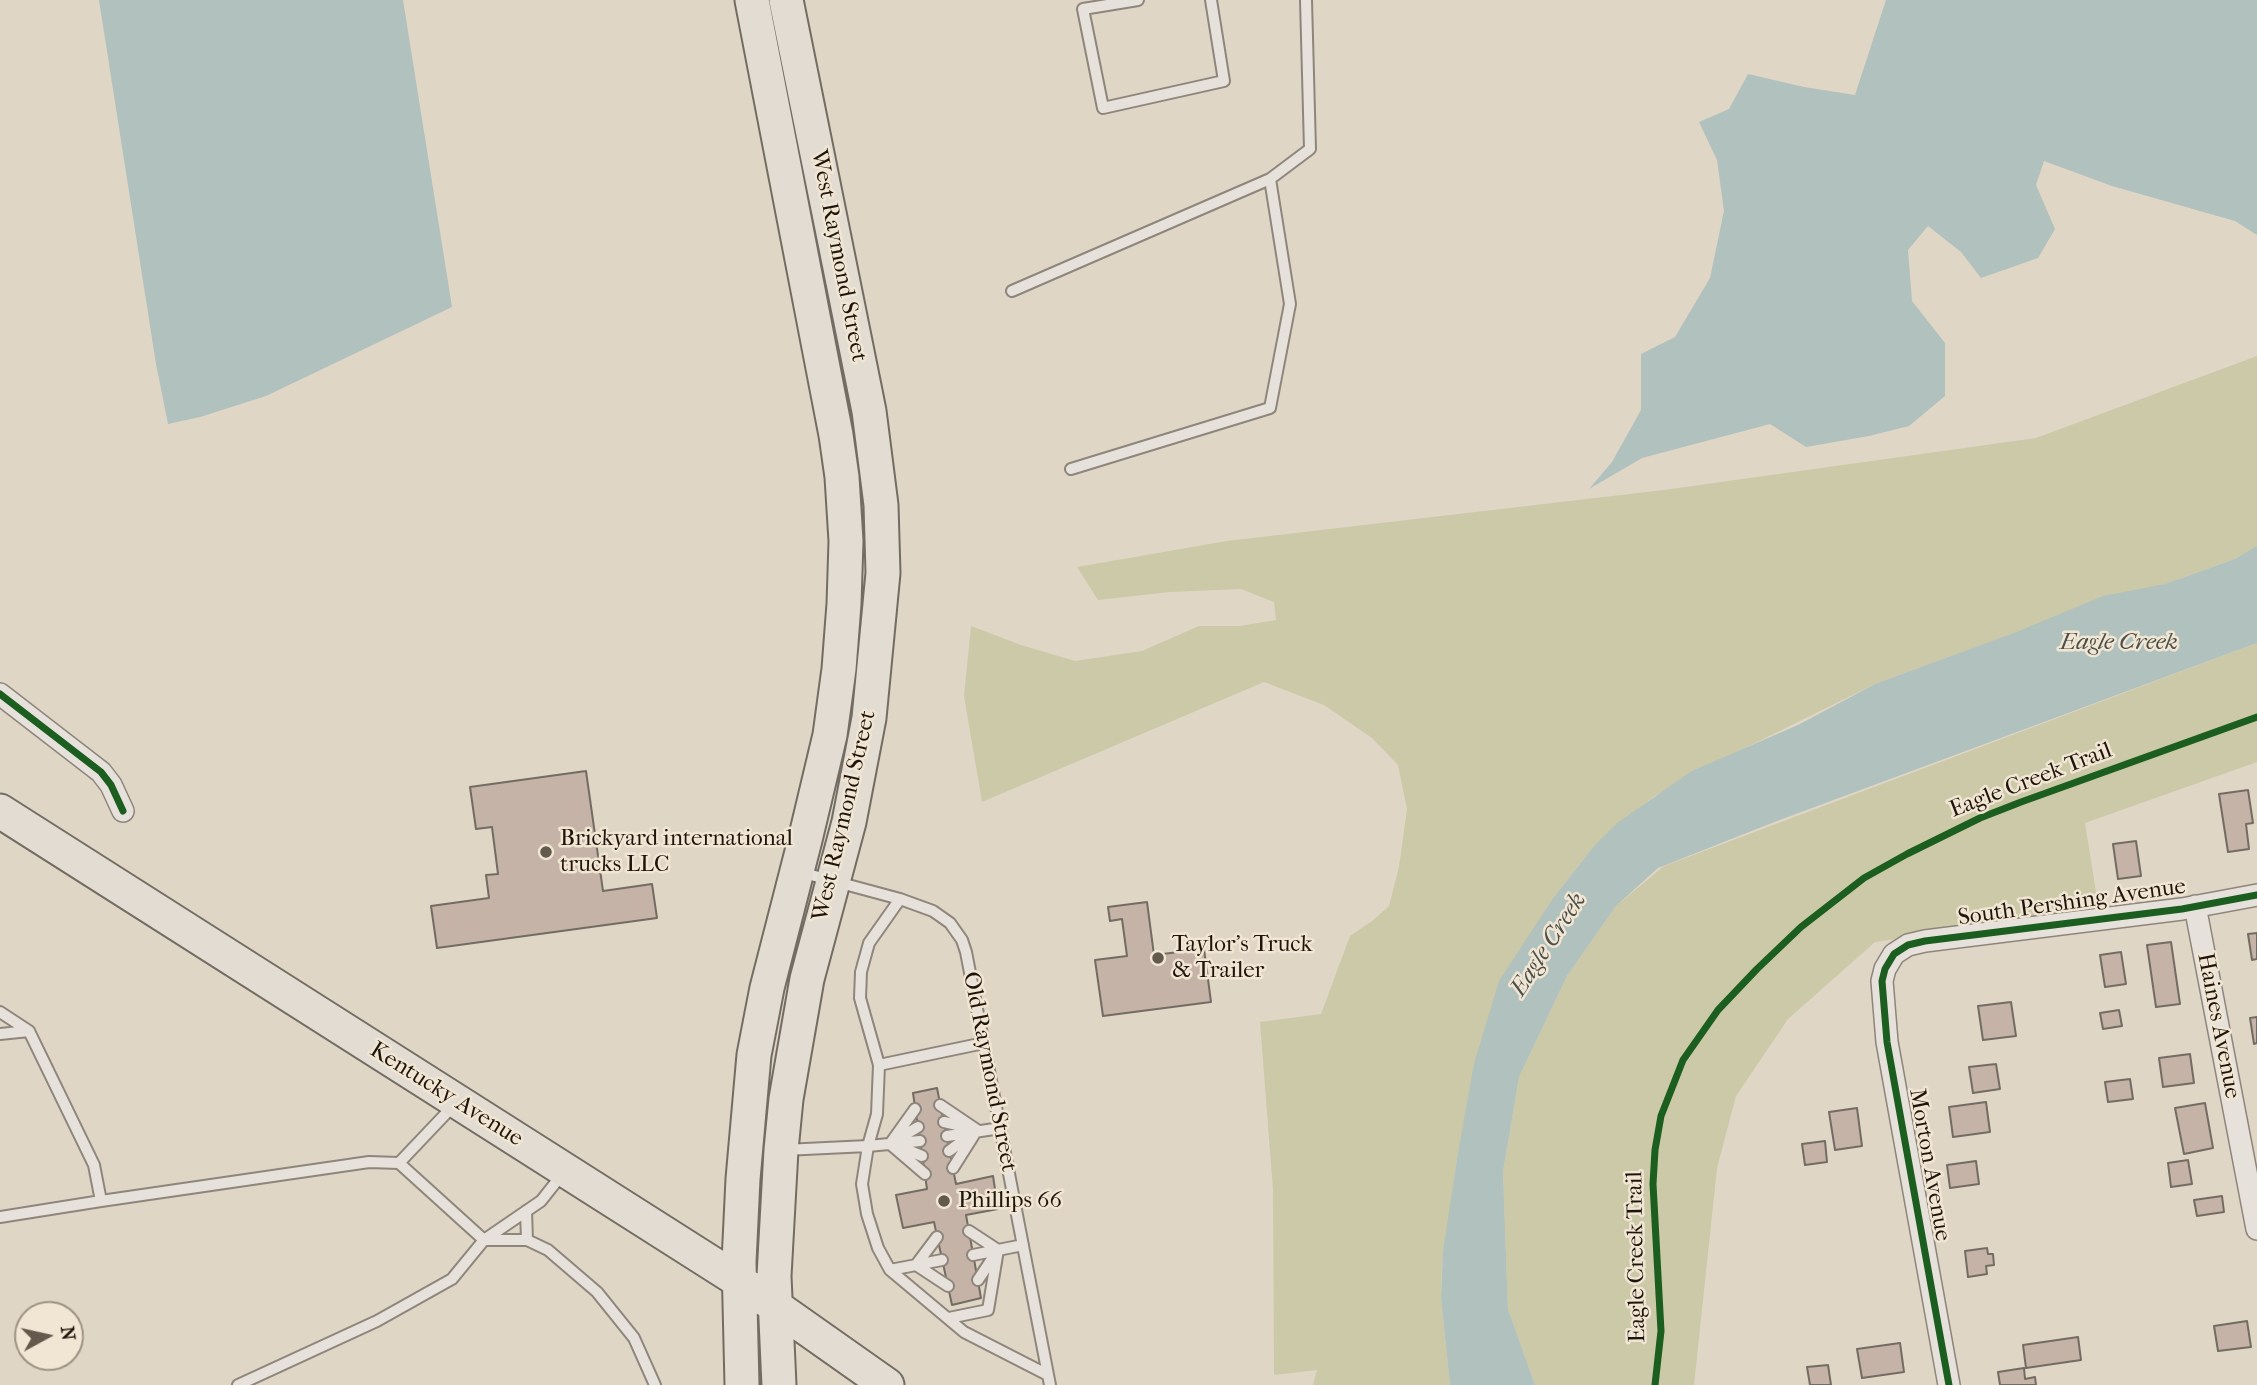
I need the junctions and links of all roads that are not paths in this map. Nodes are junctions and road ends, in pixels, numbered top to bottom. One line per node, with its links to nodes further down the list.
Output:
1 (752, 0): 12 (main road, West Raymond Street)
2 (786, 0): 13 (main road, West Raymond Street)
3 (1138, 0): 4 (lane)
4 (1211, 0)
5 (1306, 0): 6 (lane)
6 (1270, 179): 7 (lane); 8 (lane)
7 (1012, 291)
8 (1070, 469)
9 (0, 694): 11 (street)
10 (0, 811): 23 (main road, Kentucky Avenue)
11 (124, 811)
12 (797, 871): 13 (lane, Old Raymond Street); 55 (main road, West Raymond Street)
13 (833, 881): 15 (lane, Old Raymond Street); 34 (main road, West Raymond Street)
14 (2257, 895): 16 (street, South Pershing Avenue)
15 (900, 899): 21 (lane, Old Raymond Street); 22 (lane)
16 (2195, 906): 17 (street, South Pershing Avenue); 44 (street, Haines Avenue)
17 (1894, 954): 66 (street, Morton Avenue)
18 (0, 1012): 19 (lane)
19 (29, 1031): 20 (lane); 41 (lane)
20 (0, 1034)
21 (984, 1043): 22 (lane); 28 (lane, Old Raymond Street)
22 (879, 1065): 33 (lane)
23 (457, 1102): 37 (lane); 39 (main road, Kentucky Avenue)
24 (940, 1105): 29 (lane)
25 (915, 1109): 32 (lane)
26 (944, 1122): 29 (lane)
27 (918, 1126): 32 (lane)
28 (1000, 1128): 29 (lane); 49 (lane, Old Raymond Street)
29 (977, 1130): 30 (lane); 35 (lane); 38 (lane)
30 (947, 1136)
31 (920, 1141): 32 (lane)
32 (890, 1144): 33 (lane); 36 (lane); 40 (lane)
33 (869, 1146): 34 (lane); 54 (lane)
34 (780, 1150): 58 (main road, West Raymond Street)
35 (949, 1151)
36 (922, 1156)
37 (399, 1163): 41 (lane); 47 (lane)
38 (953, 1168)
39 (565, 1170): 42 (lane); 55 (main road, Kentucky Avenue)
40 (925, 1174)
41 (101, 1201): 43 (lane)
42 (526, 1212): 47 (lane); 48 (lane)
43 (0, 1217)
44 (2257, 1229)
45 (969, 1231): 50 (lane)
46 (937, 1237): 53 (lane)
47 (484, 1240): 48 (lane); 61 (lane)
48 (527, 1240): 62 (lane)
49 (1023, 1245): 50 (lane); 60 (lane, Old Raymond Street)
50 (998, 1250): 51 (lane); 56 (lane); 59 (lane)
51 (973, 1255)
52 (942, 1260): 53 (lane)
53 (916, 1265): 54 (lane); 57 (lane)
54 (890, 1270): 59 (lane)
55 (738, 1280): 58 (main road, Kentucky Avenue); 63 (main road, West Raymond Street)
56 (978, 1280)
57 (948, 1286)
58 (775, 1306): 64 (main road, West Raymond Street); 65 (main road, Kentucky Avenue)
59 (949, 1318): 60 (lane)
60 (1049, 1380)
61 (238, 1385)
62 (655, 1385)
63 (742, 1385)
64 (779, 1385)
65 (887, 1385)
66 (1949, 1385)

